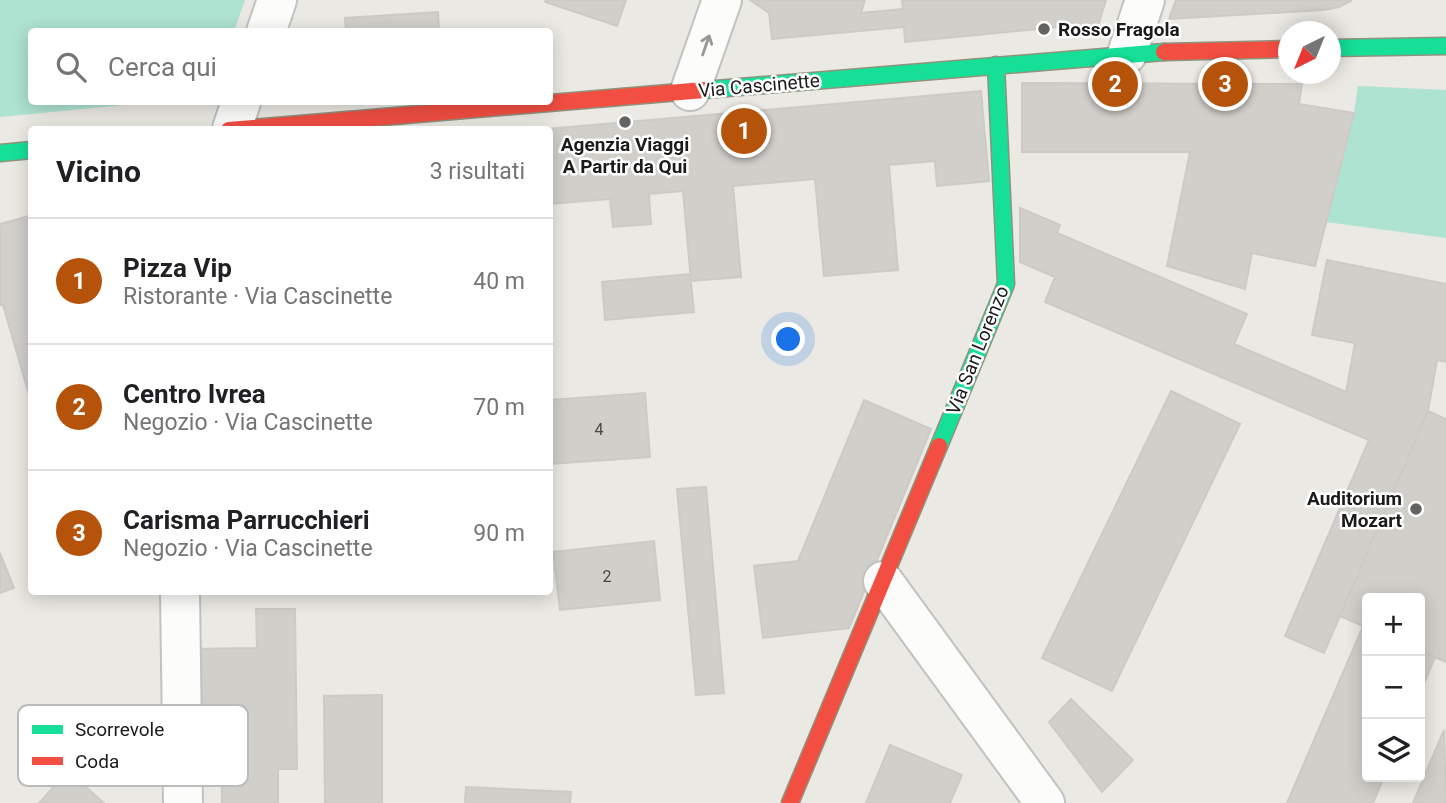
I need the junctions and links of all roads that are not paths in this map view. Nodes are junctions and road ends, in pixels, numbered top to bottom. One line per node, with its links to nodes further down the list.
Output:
1 (277, 0): 4 (street)
2 (722, 0): 10 (street, one-way to 2)
3 (1145, 0): 8 (street)
4 (267, 28)
5 (1446, 46): 6 (main road)
6 (1341, 48)
7 (1278, 49): 8 (main road, Via Cascinette)
8 (1127, 54): 9 (main road, Via Cascinette)
9 (996, 65): 10 (main road, Via Cascinette); 18 (main road, Via San Lorenzo)
10 (690, 91): 11 (main road, Via Cascinette)
11 (553, 102)
12 (240, 105): 14 (street)
13 (521, 105): 15 (main road, Via Cascinette)
14 (231, 126)
15 (266, 126)
16 (28, 150): 17 (main road)
17 (0, 153)
18 (883, 581): 21 (main road, Via San Lorenzo); 22 (street)
19 (180, 595): 20 (street)
20 (182, 705)
21 (790, 803)
22 (1045, 803)

